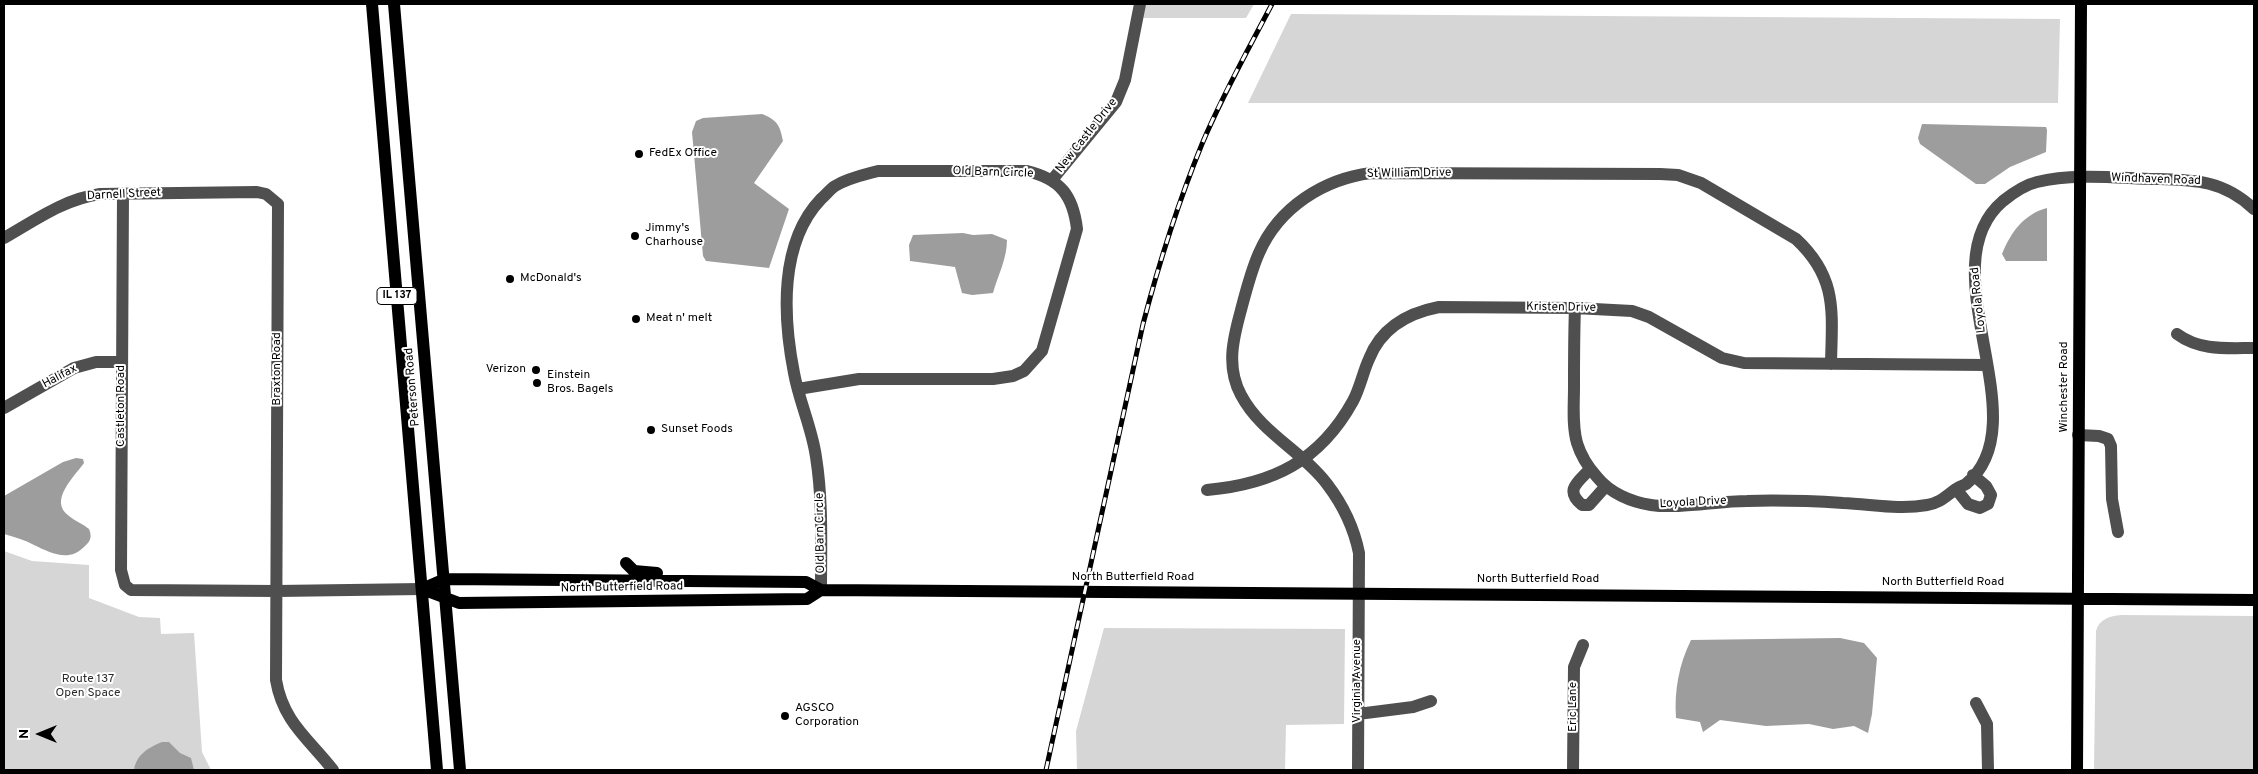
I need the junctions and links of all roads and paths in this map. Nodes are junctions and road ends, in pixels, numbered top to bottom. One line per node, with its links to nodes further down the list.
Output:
1 (372, 4): 30 (main road, Peterson Road / IL 137)
2 (394, 4): 27 (main road, Peterson Road / IL 137)
3 (1140, 4): 6 (street, New Castle Drive)
4 (2081, 4): 5 (main road, Winchester Road)
5 (2080, 177): 9 (street, Windhaven Road); 16 (street, Loyola Road); 19 (main road, Winchester Road)
6 (1052, 180): 17 (street, Old Barn Circle); 17 (street, Old Barn Circle)
7 (225, 192): 8 (street, Darnell Street); 33 (street, Braxton Road)
8 (123, 193): 10 (street, Darnell Street); 14 (street, Castleton Road)
9 (2252, 204)
10 (4, 238)
11 (1574, 308): 15 (street, Kristen Drive); 20 (street, Kristen Drive); 21 (street, Loyola Drive)
12 (2177, 334): 13 (street)
13 (2254, 348)
14 (122, 362): 18 (street, Halifax); 31 (street, Castleton Road)
15 (1831, 364): 16 (street, Kristen Drive); 20 (street, St William Drive)
16 (1986, 365): 22 (street, Loyola Road)
17 (798, 389): 32 (street, Old Barn Circle)
18 (4, 408)
19 (2078, 435): 25 (street); 35 (main road, Winchester Road)
20 (1301, 459): 24 (street, Kristen Drive); 34 (street, St William Drive)
21 (1590, 469): 23 (street, Loyola Drive); 23 (street)
22 (1965, 483): 23 (street, Loyola Drive)
23 (1606, 486)
24 (1207, 490)
25 (2118, 532)
26 (626, 563): 29 (main road)
27 (445, 579): 28 (main road, North Butterfield Road); 30 (main road, North Butterfield Road); 36 (main road, Peterson Road / IL 137)
28 (617, 580): 29 (main road, North Butterfield Road); 38 (main road)
29 (739, 582): 32 (main road, North Butterfield Road)
30 (422, 589): 33 (street, North Butterfield Road); 36 (main road, North Butterfield Road); 40 (main road, Peterson Road / IL 137)
31 (157, 590): 33 (street, North Butterfield Road)
32 (821, 590): 34 (main road, North Butterfield Road); 38 (main road, North Butterfield Road)
33 (277, 591): 45 (street)
34 (1358, 592): 35 (main road, North Butterfield Road); 43 (street, Virginia Avenue)
35 (2078, 598): 37 (main road, North Butterfield Road); 51 (main road, Winchester Road)
36 (447, 599): 38 (main road, North Butterfield Road); 44 (main road, Peterson Road / IL 137)
37 (2254, 600)
38 (649, 601)
39 (1583, 645): 49 (street, Eric Lane)
40 (429, 681): 46 (main road, Peterson Road); 47 (main road, Peterson Road / IL 137)
41 (1431, 701): 43 (street)
42 (1976, 703): 50 (street)
43 (1358, 714): 48 (street, Virginia Avenue)
44 (460, 769)
45 (333, 770)
46 (429, 770)
47 (437, 770)
48 (1358, 770)
49 (1574, 770)
50 (1988, 770)
51 (2077, 770)

